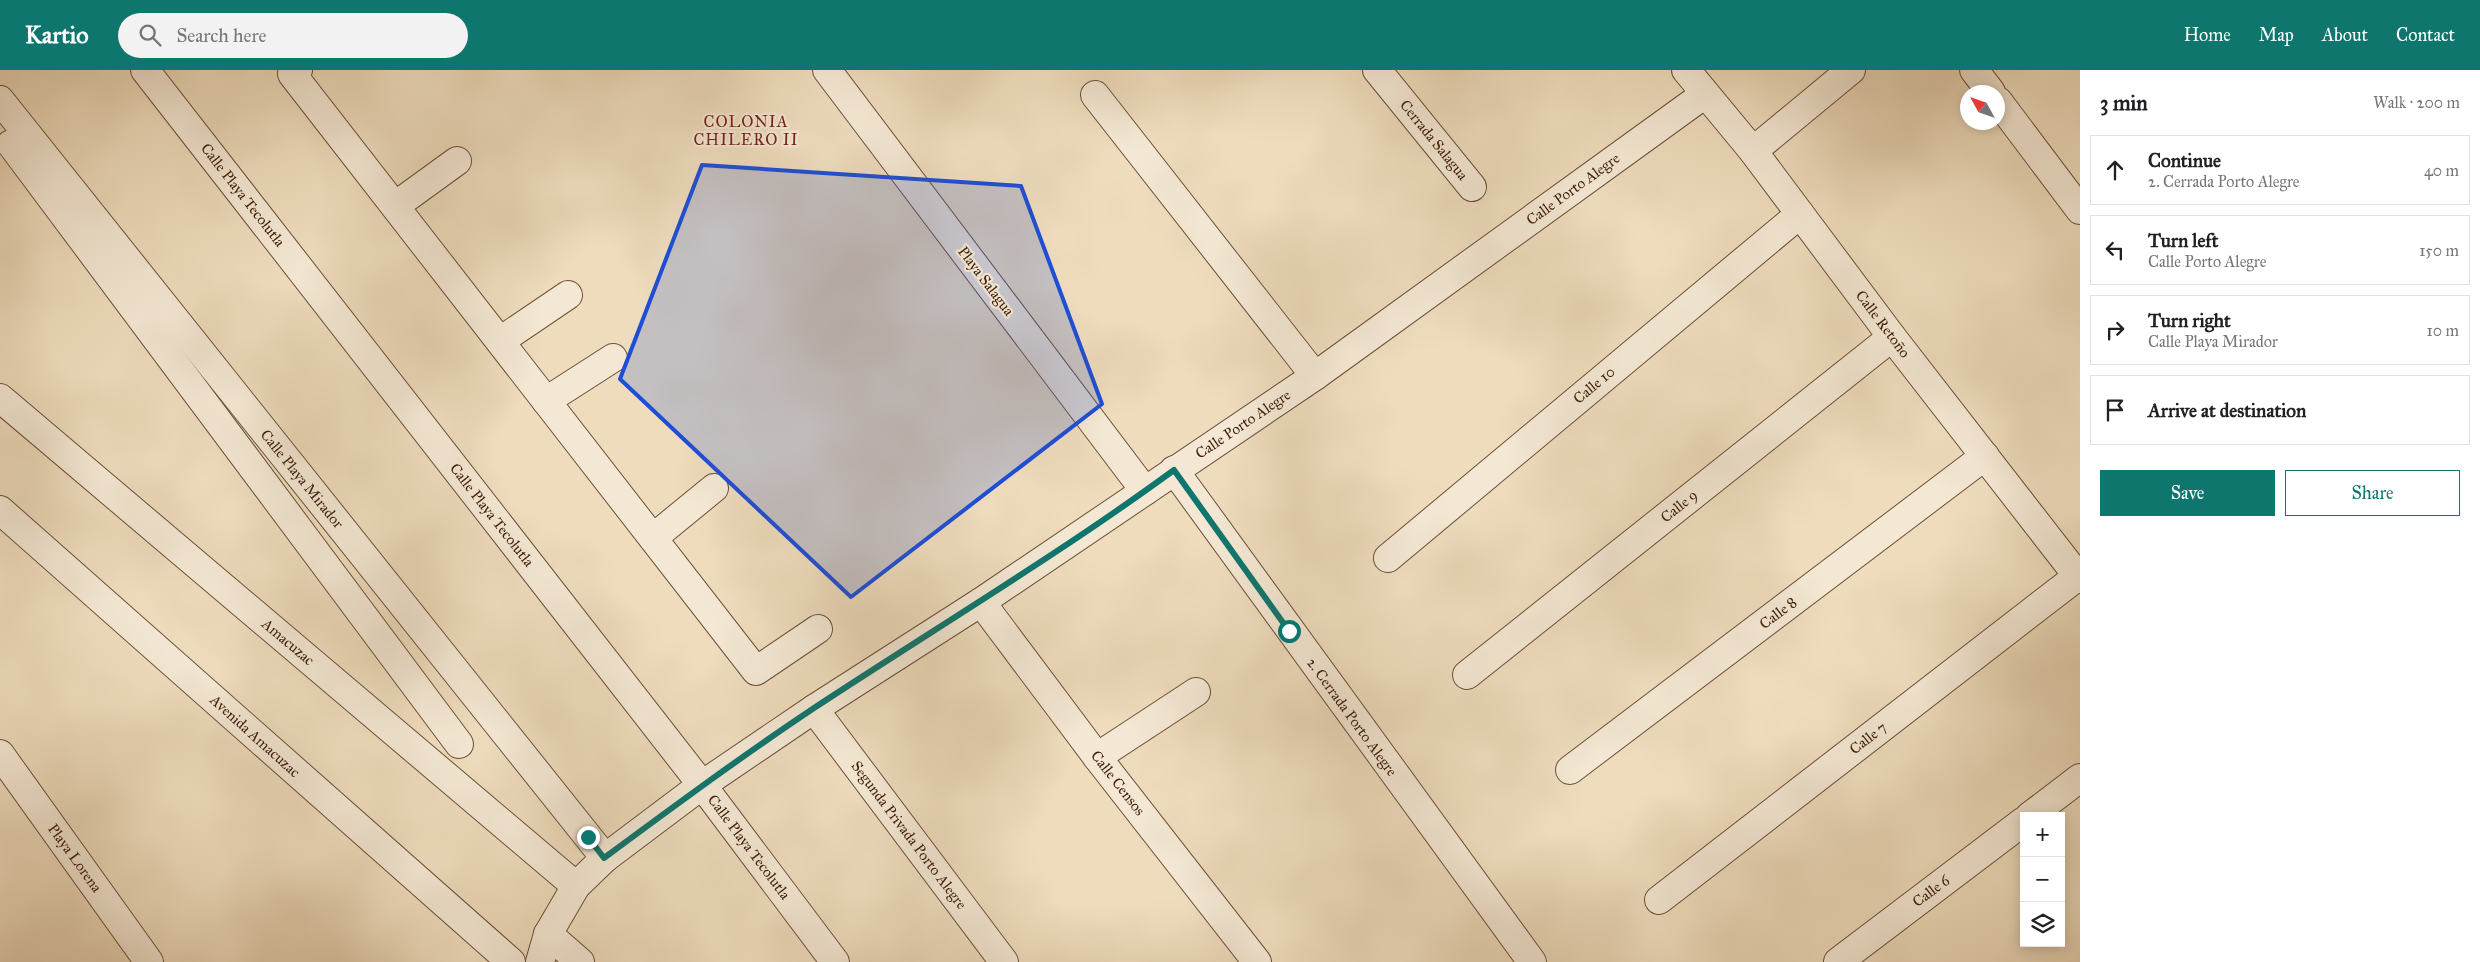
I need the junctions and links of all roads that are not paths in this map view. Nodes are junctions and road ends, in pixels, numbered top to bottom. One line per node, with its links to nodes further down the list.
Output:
1 (145, 70): 45 (street, Calle Playa Tecolutla)
2 (298, 70): 17 (street)
3 (827, 70): 30 (street, Playa Salagua)
4 (1377, 70): 16 (street, Cerrada Salagua)
5 (1686, 70): 9 (street, Calle Retoño)
6 (1851, 70): 14 (street)
7 (1974, 70): 8 (street)
8 (1986, 85)
9 (1705, 94): 14 (street, Calle Retoño); 24 (street, Calle Porto Alegre)
10 (1096, 95): 24 (street)
11 (0, 100): 48 (street, Calle Playa Mirador)
12 (2005, 109): 18 (street)
13 (0, 128): 40 (street)
14 (1753, 151): 19 (street, Calle Retoño)
15 (457, 161): 17 (street)
16 (1472, 187)
17 (394, 206): 22 (street)
18 (2080, 210)
19 (1800, 214): 21 (street, Calle Retoño); 33 (street, Calle 10)
20 (568, 296): 22 (street)
21 (1892, 336): 27 (street, Calle Retoño); 37 (street, Calle 9)
22 (500, 342): 26 (street)
23 (614, 358): 26 (street)
24 (1315, 376): 28 (street, Calle Porto Alegre)
25 (0, 398): 49 (street, Amacuzac)
26 (546, 402): 32 (street)
27 (1985, 456): 34 (street, Calle Retoño); 43 (street, Calle 8)
28 (1174, 470): 30 (street, Calle Porto Alegre); 59 (street, 2. Cerrada Porto Alegre)
29 (714, 488): 32 (street)
30 (1145, 491): 35 (street, Calle Porto Alegre)
31 (0, 510): 53 (street, Avenida Amacuzac)
32 (653, 538): 36 (street)
33 (1388, 558)
34 (2079, 578): 50 (street, Calle 7)
35 (981, 602): 39 (street, Calle Porto Alegre); 42 (street, Calle Censos)
36 (818, 629)
37 (1467, 675)
38 (1196, 692): 42 (street)
39 (814, 709): 45 (street, Calle Porto Alegre); 57 (street, Segunda Privada Porto Alegre)
40 (459, 744)
41 (0, 754): 52 (street, Playa Lorena)
42 (1097, 757): 58 (street, Calle Censos)
43 (1570, 770)
44 (2080, 778): 46 (street)
45 (702, 785): 48 (street, Calle Porto Alegre); 56 (street, Calle Playa Tecolutla)
46 (2035, 812)
47 (2020, 824): 60 (street, Calle 6)
48 (604, 858): 49 (street, Calle Porto Alegre)
49 (576, 886): 51 (street, Calle Porto Alegre)
50 (1659, 900)
51 (548, 934): 54 (street, Calle Porto Alegre); 55 (street)
52 (149, 962)
53 (511, 962)
54 (540, 962)
55 (580, 962)
56 (835, 962)
57 (1004, 962)
58 (1257, 962)
59 (1532, 962)
60 (1838, 962)

